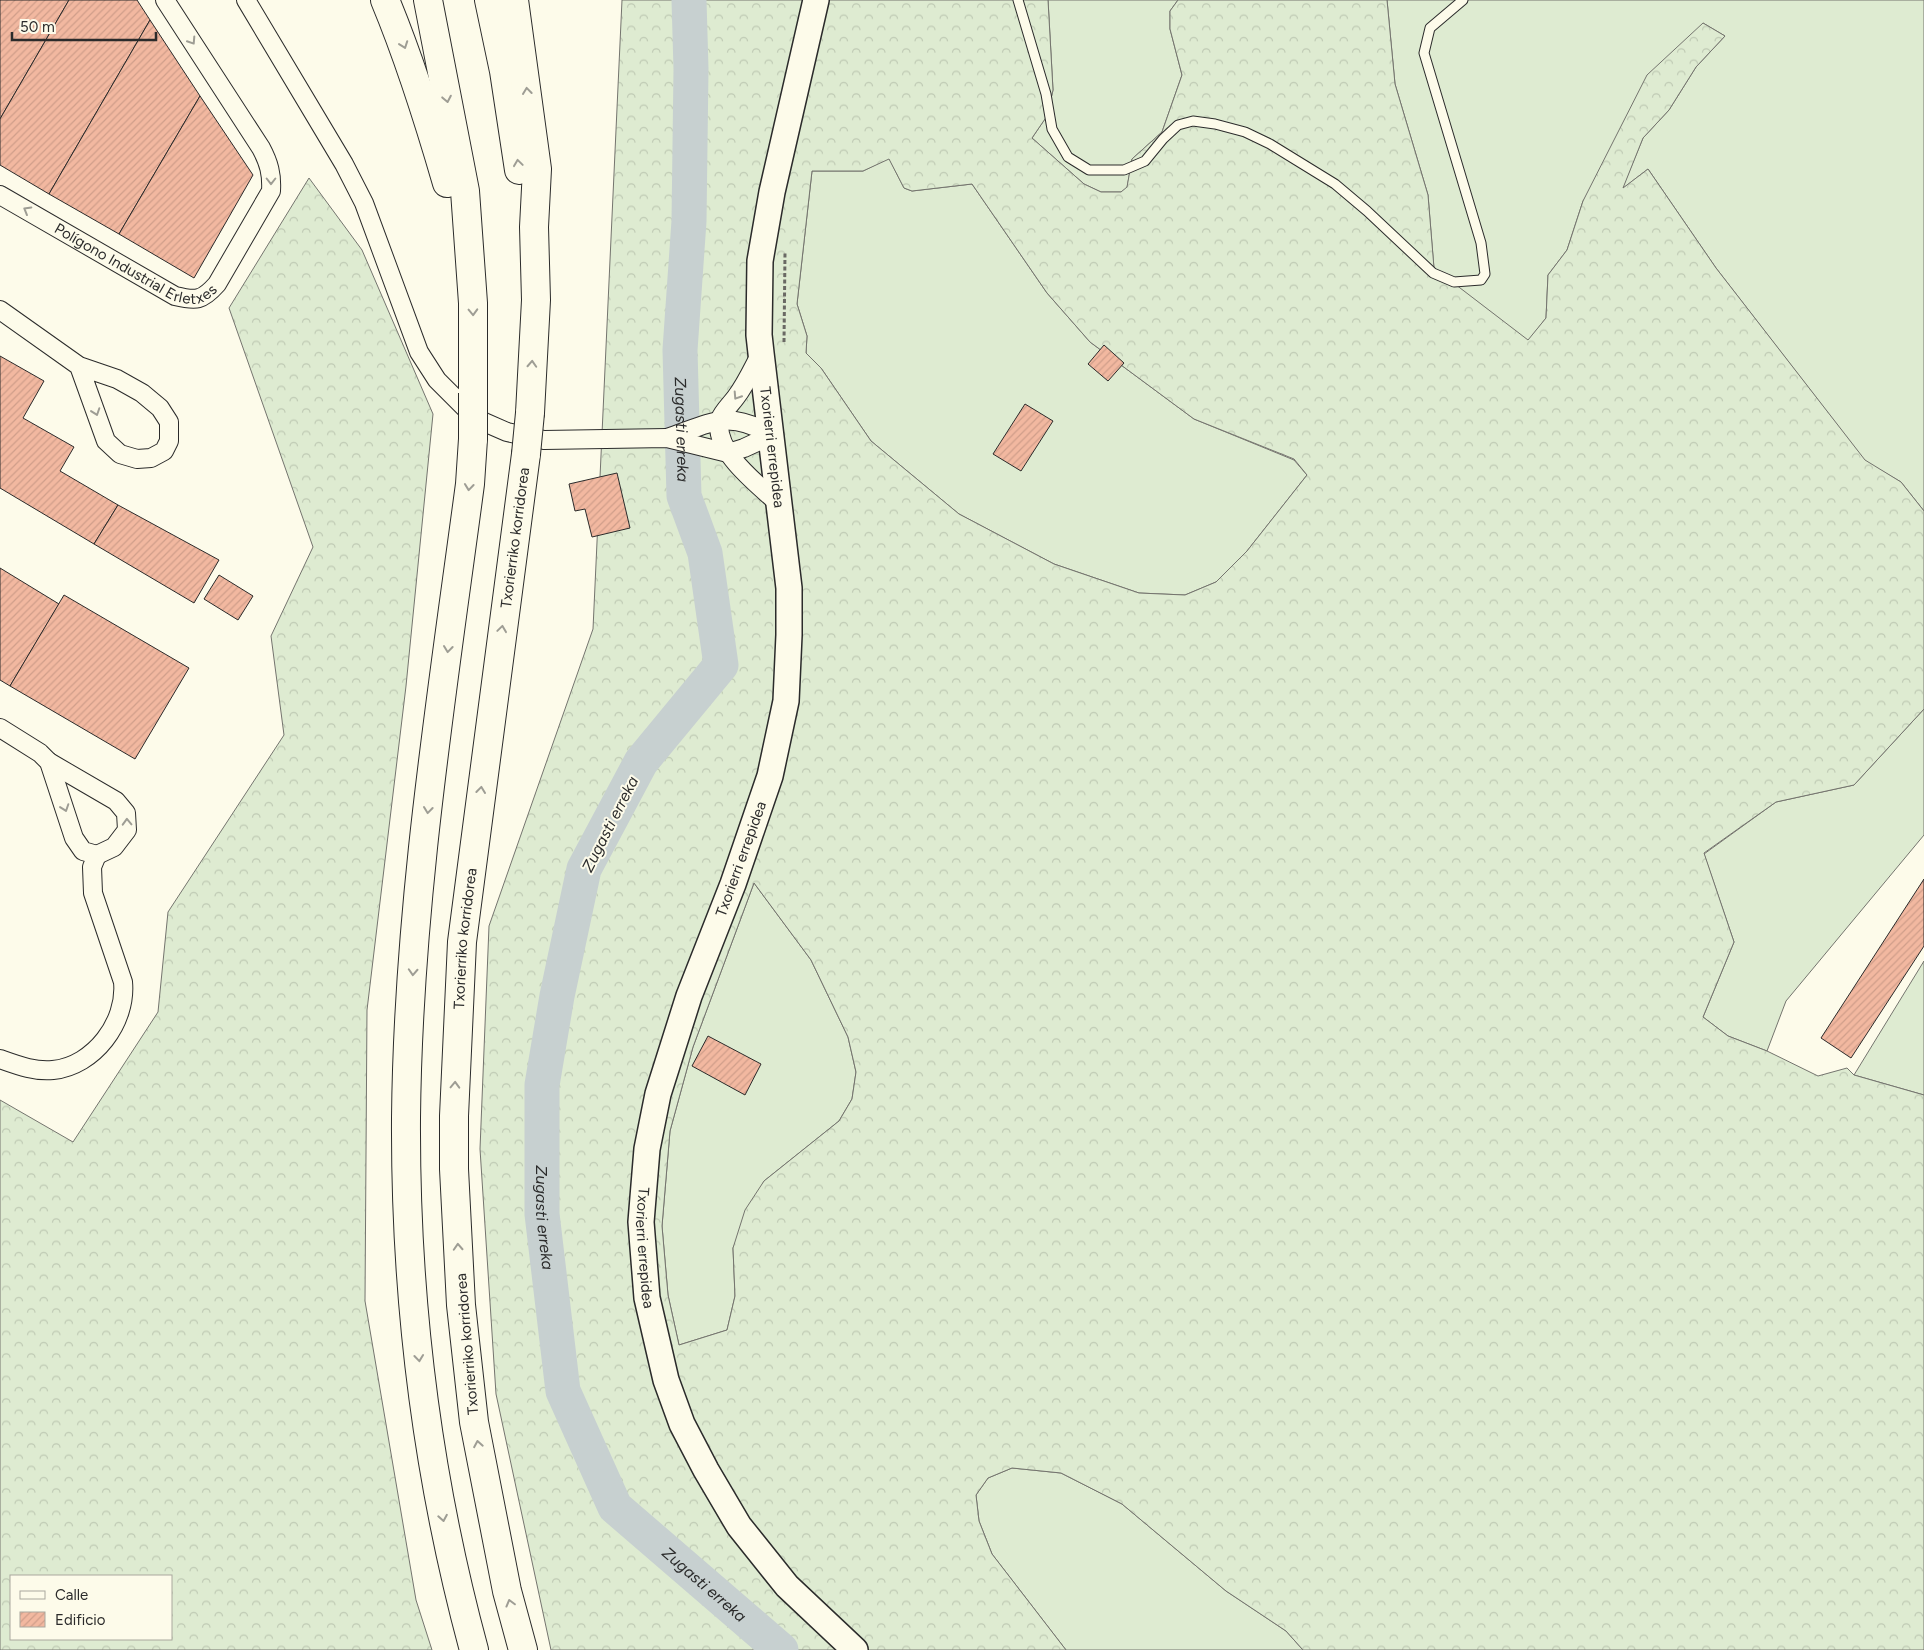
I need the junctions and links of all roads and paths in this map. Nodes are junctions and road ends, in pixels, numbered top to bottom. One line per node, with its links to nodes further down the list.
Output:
1 (165, 0): 10 (street, Polígono Industrial Erletxes, one-way to 10)
2 (246, 0): 18 (street)
3 (385, 0): 12 (highway, one-way to 12)
4 (428, 0): 12 (highway, one-way to 12)
5 (489, 0): 11 (highway, one-way to 5)
6 (514, 0): 11 (highway, one-way to 6)
7 (816, 0): 14 (main road, Txorierri errepidea)
8 (1018, 0): 9 (lane)
9 (1463, 0)
10 (0, 195)
11 (534, 227): 26 (highway, Txorierriko korridorea, one-way to 11, bridge)
12 (469, 264): 25 (highway, one-way to 25, bridge)
13 (0, 310): 15 (street)
14 (761, 354): 16 (street, one-way to 16); 17 (main road, Txorierri errepidea)
15 (79, 366): 15 (street, one-way to 15)
16 (717, 421): 17 (street); 18 (street); 19 (street)
17 (772, 435): 19 (street); 20 (main road, Txorierri errepidea)
18 (667, 438): 19 (street)
19 (723, 452): 20 (street)
20 (779, 504): 27 (main road, Txorierri errepidea)
21 (0, 728): 22 (street)
22 (49, 762): 23 (street, one-way to 23); 23 (street, one-way to 22)
23 (97, 855): 24 (street)
24 (0, 1059)
25 (474, 1650)
26 (523, 1650)
27 (855, 1650)

